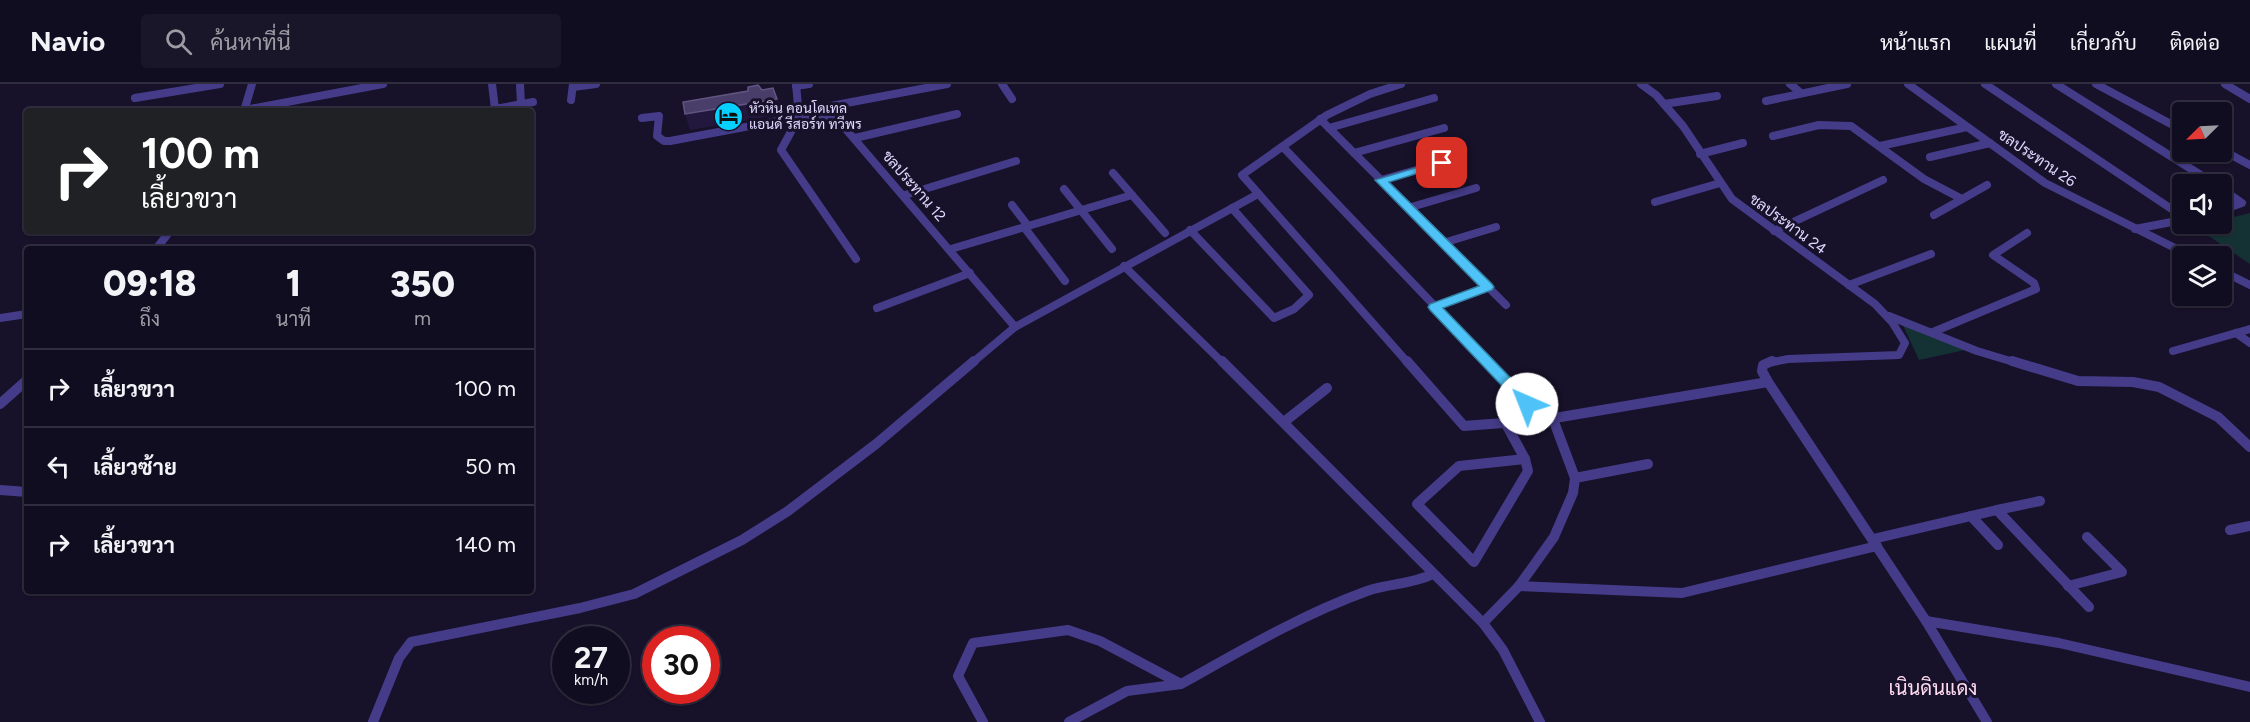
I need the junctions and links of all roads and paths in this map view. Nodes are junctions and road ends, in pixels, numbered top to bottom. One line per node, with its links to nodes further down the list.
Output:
1 (220, 84): 23 (street)
2 (252, 84): 32 (street)
3 (383, 84): 33 (street)
4 (492, 84): 34 (street)
5 (520, 84): 30 (street)
6 (596, 84): 19 (street)
7 (809, 84): 20 (street)
8 (947, 84): 36 (street)
9 (1002, 84): 25 (street)
10 (1401, 84): 39 (street)
11 (1641, 84): 31 (street, ชลประทาน 24)
12 (1790, 84): 21 (street)
13 (1847, 84): 21 (street)
14 (1908, 84): 41 (street, ชลประทาน 26)
15 (1985, 84): 76 (street)
16 (2056, 84): 58 (street)
17 (2096, 84): 40 (street)
18 (2225, 84): 26 (street)
19 (573, 85): 27 (street)
20 (796, 85): 36 (street)
21 (1801, 93): 28 (street)
22 (1717, 96): 31 (street)
23 (135, 98)
24 (1434, 98): 42 (street)
25 (1012, 99)
26 (2250, 99)
27 (571, 100)
28 (1766, 101)
29 (533, 102): 30 (street)
30 (521, 104): 35 (street)
31 (1664, 104): 51 (street, ชลประทาน 24)
32 (245, 108)
33 (255, 108)
34 (495, 108)
35 (500, 108)
36 (799, 114): 38 (street); 45 (street, ชลประทาน 12); 93 (street)
37 (957, 114): 45 (street)
38 (642, 118)
39 (1320, 119): 42 (street); 49 (street)
40 (2172, 125)
41 (1967, 127): 47 (street, ชลประทาน 26); 48 (street)
42 (1329, 128): 50 (street)
43 (1444, 128): 50 (street)
44 (1773, 136): 48 (street)
45 (855, 138): 66 (street, ชลประทาน 12)
46 (1743, 143): 51 (street)
47 (1990, 143): 53 (street); 81 (street, ชลประทาน 26)
48 (1880, 146): 69 (street)
49 (1283, 147): 65 (street); 102 (street)
50 (1354, 153): 59 (street)
51 (1700, 154): 61 (street, ชลประทาน 24)
52 (2232, 155): 56 (street)
53 (1930, 156)
54 (1462, 157): 59 (street)
55 (1016, 160): 66 (street)
56 (2250, 165)
57 (1113, 173): 67 (street)
58 (2199, 174)
59 (1381, 180): 74 (street)
60 (1883, 180): 83 (street)
61 (1720, 183): 70 (street); 83 (street, ชลประทาน 24)
62 (1987, 185): 69 (street)
63 (1476, 188): 74 (street)
64 (1064, 189): 75 (street)
65 (1258, 194): 73 (street); 119 (street)
66 (905, 195): 90 (street, ชลประทาน 12)
67 (1132, 195): 75 (street); 84 (street)
68 (2232, 196): 72 (street)
69 (1962, 199): 77 (street)
70 (1654, 202)
71 (1012, 205): 79 (street)
72 (2232, 206)
73 (1232, 208): 82 (street); 82 (street)
74 (1408, 208): 87 (street)
75 (1081, 210): 79 (street); 91 (street)
76 (2172, 211)
77 (1934, 215)
78 (2172, 220): 81 (street)
79 (1026, 226): 90 (street); 97 (street)
80 (1496, 227): 87 (street)
81 (2135, 229): 89 (street, ชลประทาน 26)
82 (1190, 230): 94 (street)
83 (1774, 231): 98 (street, ชลประทาน 24)
84 (1165, 233)
85 (2027, 233): 109 (street)
86 (168, 234): 88 (street)
87 (1443, 243): 100 (street)
88 (158, 246)
89 (2172, 247)
90 (951, 249): 95 (street, ชลประทาน 12)
91 (1112, 249)
92 (1930, 254): 98 (street)
93 (856, 259)
94 (1124, 266): 107 (street); 118 (street)
95 (970, 273): 103 (street); 107 (street, ชลประทาน 12)
96 (2232, 276): 99 (street)
97 (1065, 281)
98 (1849, 285): 105 (street, ชลประทาน 24)
99 (2250, 285)
100 (1488, 287): 101 (street); 102 (street)
101 (1506, 305)
102 (1434, 307): 117 (street)
103 (877, 308)
104 (24, 314): 106 (street)
105 (1889, 316): 109 (street); 113 (street)
106 (0, 318)
107 (1015, 327): 142 (street)
108 (2250, 329): 110 (street)
109 (1933, 332): 120 (street)
110 (2236, 333): 111 (street); 112 (street)
111 (2250, 343)
112 (2173, 351)
113 (1768, 382): 117 (street); 132 (street)
114 (24, 383): 116 (street)
115 (1327, 388): 118 (street)
116 (0, 404)
117 (1548, 419): 119 (street); 123 (street)
118 (1284, 422): 134 (street)
119 (1506, 424): 121 (street)
120 (2250, 447)
121 (1525, 459): 121 (street)
122 (1648, 464): 123 (street)
123 (1575, 478): 135 (street)
124 (0, 490): 125 (street)
125 (24, 492)
126 (2040, 501): 127 (street)
127 (1997, 510): 128 (street); 136 (street)
128 (1971, 516): 132 (street); 133 (street)
129 (2250, 526): 130 (street)
130 (2230, 530)
131 (2087, 537): 136 (street)
132 (1875, 542): 135 (street); 138 (street)
133 (1998, 545)
134 (1433, 574): 139 (street); 140 (street)
135 (1519, 586): 139 (street)
136 (2068, 586): 137 (street)
137 (2089, 608)
138 (1926, 621): 141 (street); 146 (street)
139 (1483, 623): 145 (street)
140 (1181, 684): 143 (street); 144 (street)
141 (2250, 687)
142 (373, 722)
143 (983, 722)
144 (1070, 722)
145 (1540, 722)
146 (1987, 722)

